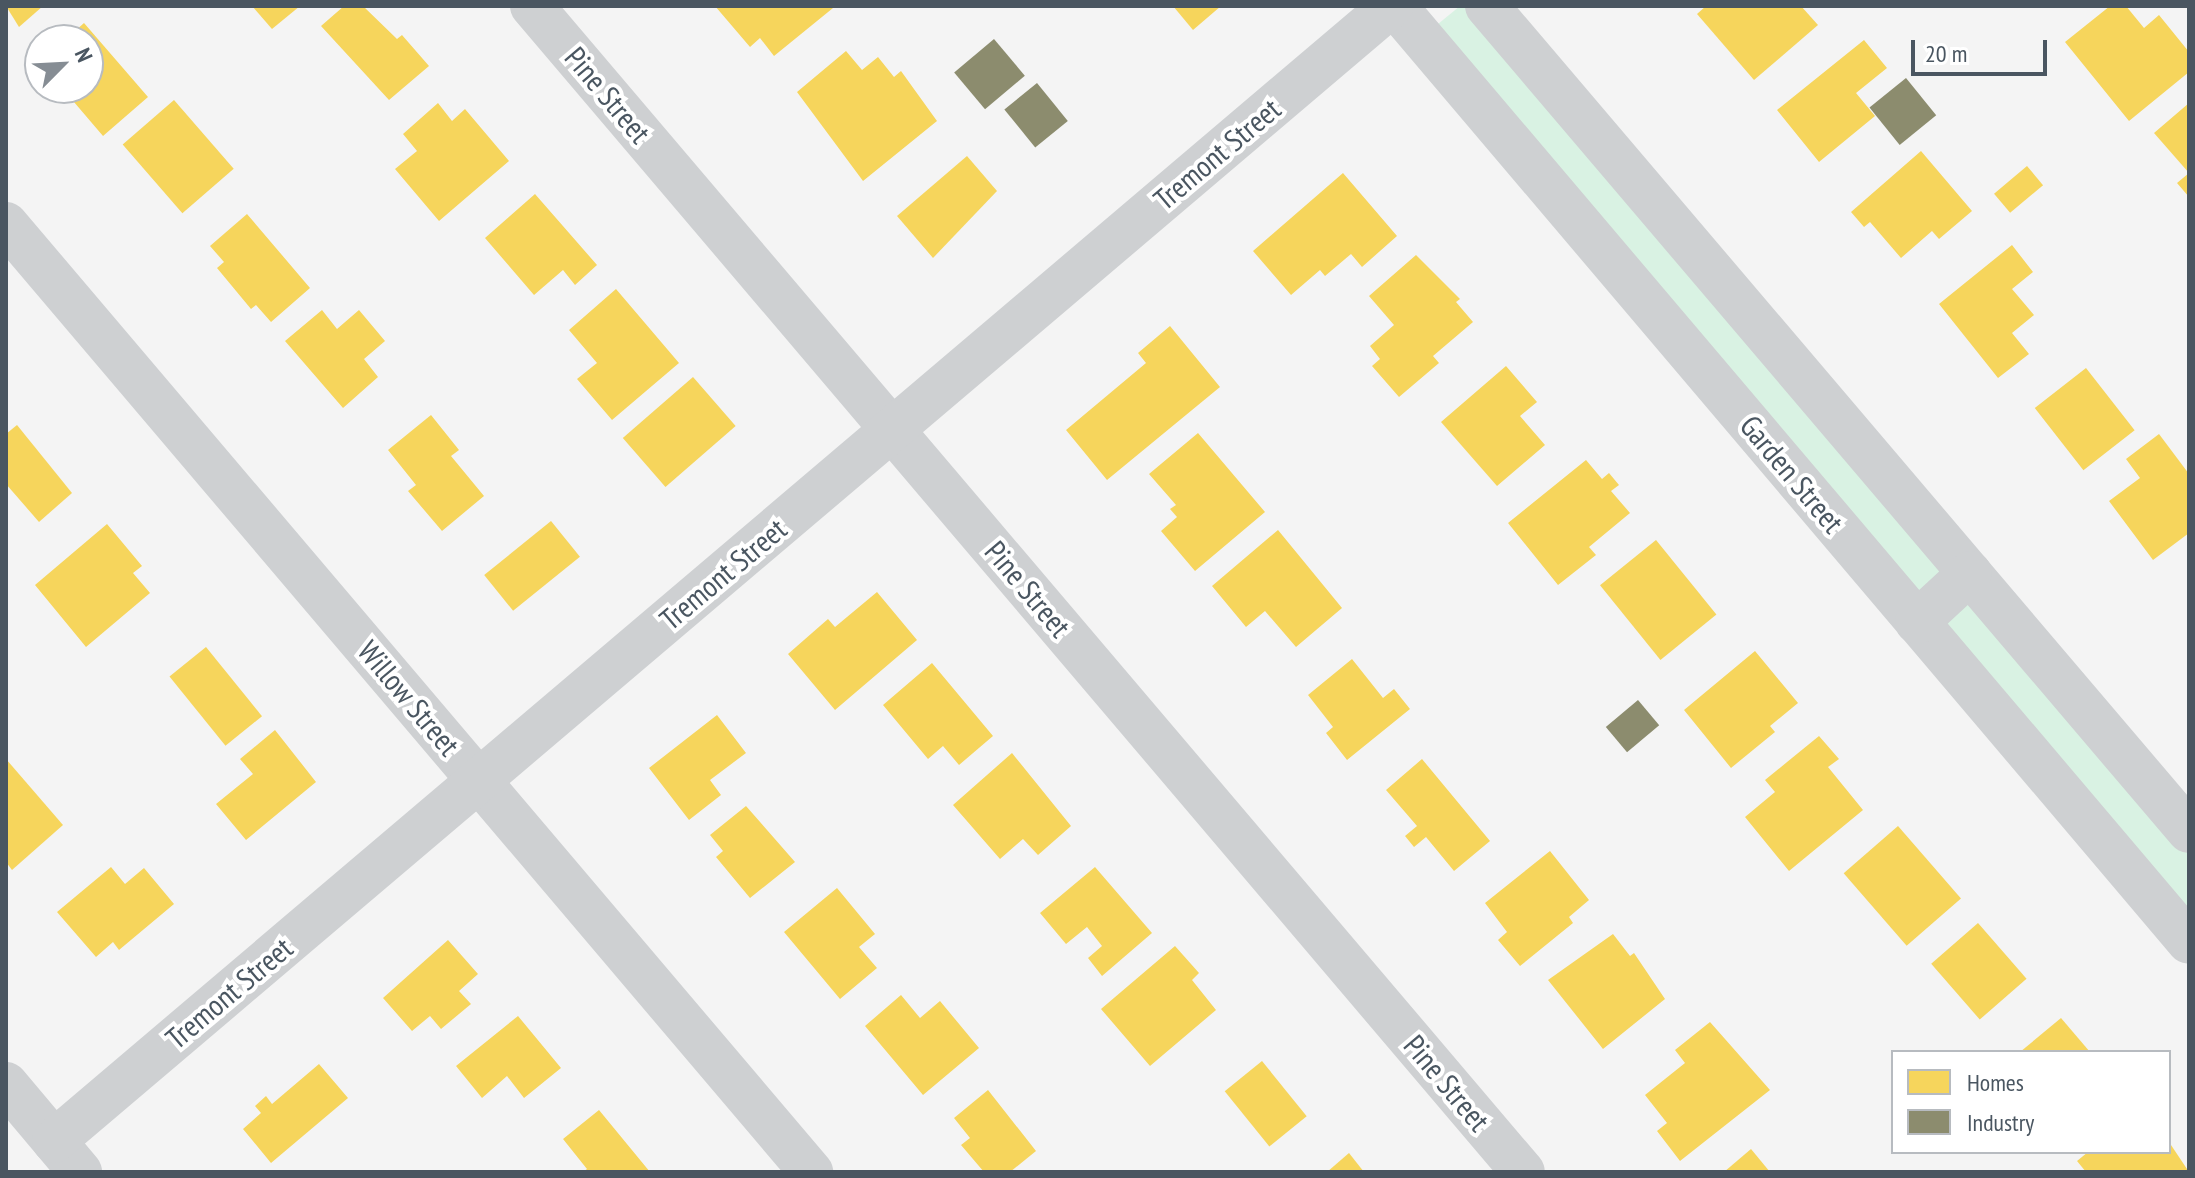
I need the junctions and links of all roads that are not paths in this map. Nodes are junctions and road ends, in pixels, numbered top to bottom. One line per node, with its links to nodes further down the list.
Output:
1 (532, 6): 5 (street, Pine Street)
2 (1393, 6): 5 (street, Tremont Street); 7 (street, Garden Street)
3 (1487, 6): 6 (street)
4 (6, 224): 8 (street, Willow Street)
5 (892, 430): 8 (street, Tremont Street); 14 (street, Pine Street)
6 (1970, 573): 7 (street); 9 (street)
7 (1917, 622): 10 (street, Garden Street)
8 (479, 781): 12 (street, Tremont Street); 13 (street, Willow Street)
9 (2189, 831)
10 (2189, 942)
11 (6, 1084): 12 (street)
12 (67, 1157)
13 (811, 1172)
14 (1523, 1172)

